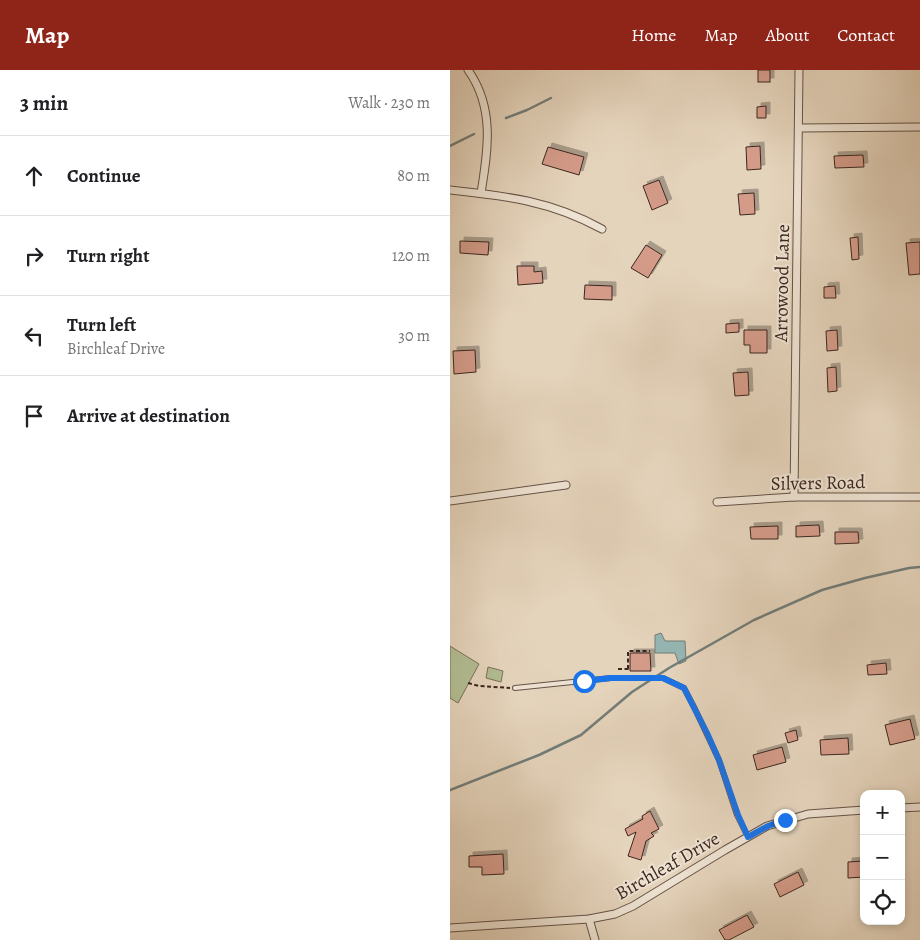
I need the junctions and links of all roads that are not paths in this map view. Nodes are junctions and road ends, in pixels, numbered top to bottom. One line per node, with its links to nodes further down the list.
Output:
1 (468, 70): 6 (street)
2 (799, 70): 3 (street, Arrowood Lane)
3 (799, 128): 4 (street); 9 (street, Arrowood Lane)
4 (920, 128)
5 (450, 190): 6 (street)
6 (481, 193): 7 (street)
7 (602, 229)
8 (566, 485): 11 (street)
9 (794, 497): 10 (street, Silvers Road); 12 (street, Silvers Road)
10 (920, 497)
11 (450, 501)
12 (717, 502)
13 (515, 688): 17 (lane)
14 (920, 807): 15 (street)
15 (905, 808)
16 (860, 810): 17 (street, Birchleaf Drive)
17 (748, 837): 18 (street, Birchleaf Drive)
18 (589, 919): 19 (street, Birchleaf Drive); 20 (street)
19 (450, 928)
20 (595, 940)

